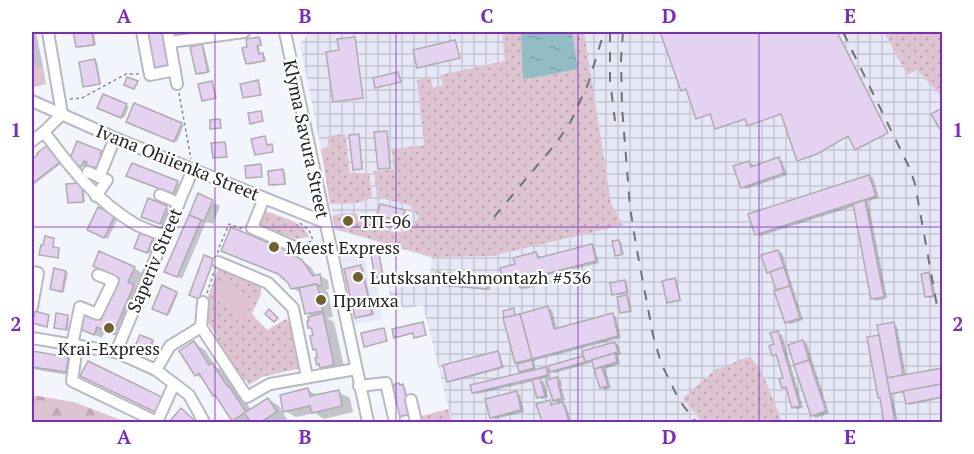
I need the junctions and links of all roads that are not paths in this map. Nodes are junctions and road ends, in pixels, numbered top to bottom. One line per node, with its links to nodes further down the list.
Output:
1 (48, 32): 9 (street)
2 (142, 32): 6 (street)
3 (244, 32): 5 (street)
4 (285, 32): 20 (street, Klyma Savura Street)
5 (169, 37): 6 (street)
6 (175, 70): 7 (street)
7 (177, 84)
8 (32, 101): 9 (street, Ivana Ohiienka Street)
9 (62, 114): 10 (street); 11 (street, Ivana Ohiienka Street)
10 (44, 132): 12 (street); 17 (street)
11 (115, 138): 13 (street, Ivana Ohiienka Street); 15 (street)
12 (32, 141)
13 (193, 169): 18 (street, Ivana Ohiienka Street); 19 (street, Saperiv Street)
14 (88, 172): 15 (street)
15 (99, 177): 17 (street)
16 (160, 195): 19 (street)
17 (96, 196): 21 (street)
18 (264, 198): 20 (street, Ivana Ohiienka Street); 22 (street)
19 (179, 203): 21 (street, Saperiv Street)
20 (324, 222): 32 (street, Klyma Savura Street)
21 (165, 236): 31 (street, Saperiv Street)
22 (299, 249)
23 (218, 262): 34 (street)
24 (32, 272): 27 (street)
25 (98, 275): 30 (street)
26 (203, 302): 28 (street)
27 (32, 307)
28 (201, 327): 33 (street); 34 (street)
29 (32, 338): 30 (street)
30 (75, 345): 31 (street); 35 (street)
31 (116, 352): 33 (street)
32 (356, 369): 34 (street); 36 (street, Klyma Savura Street)
33 (156, 370): 35 (street)
34 (307, 377)
35 (174, 384): 39 (street)
36 (359, 386): 38 (street); 40 (street, Klyma Savura Street)
37 (411, 400): 41 (street)
38 (394, 418)
39 (204, 423)
40 (368, 423)
41 (416, 423)

